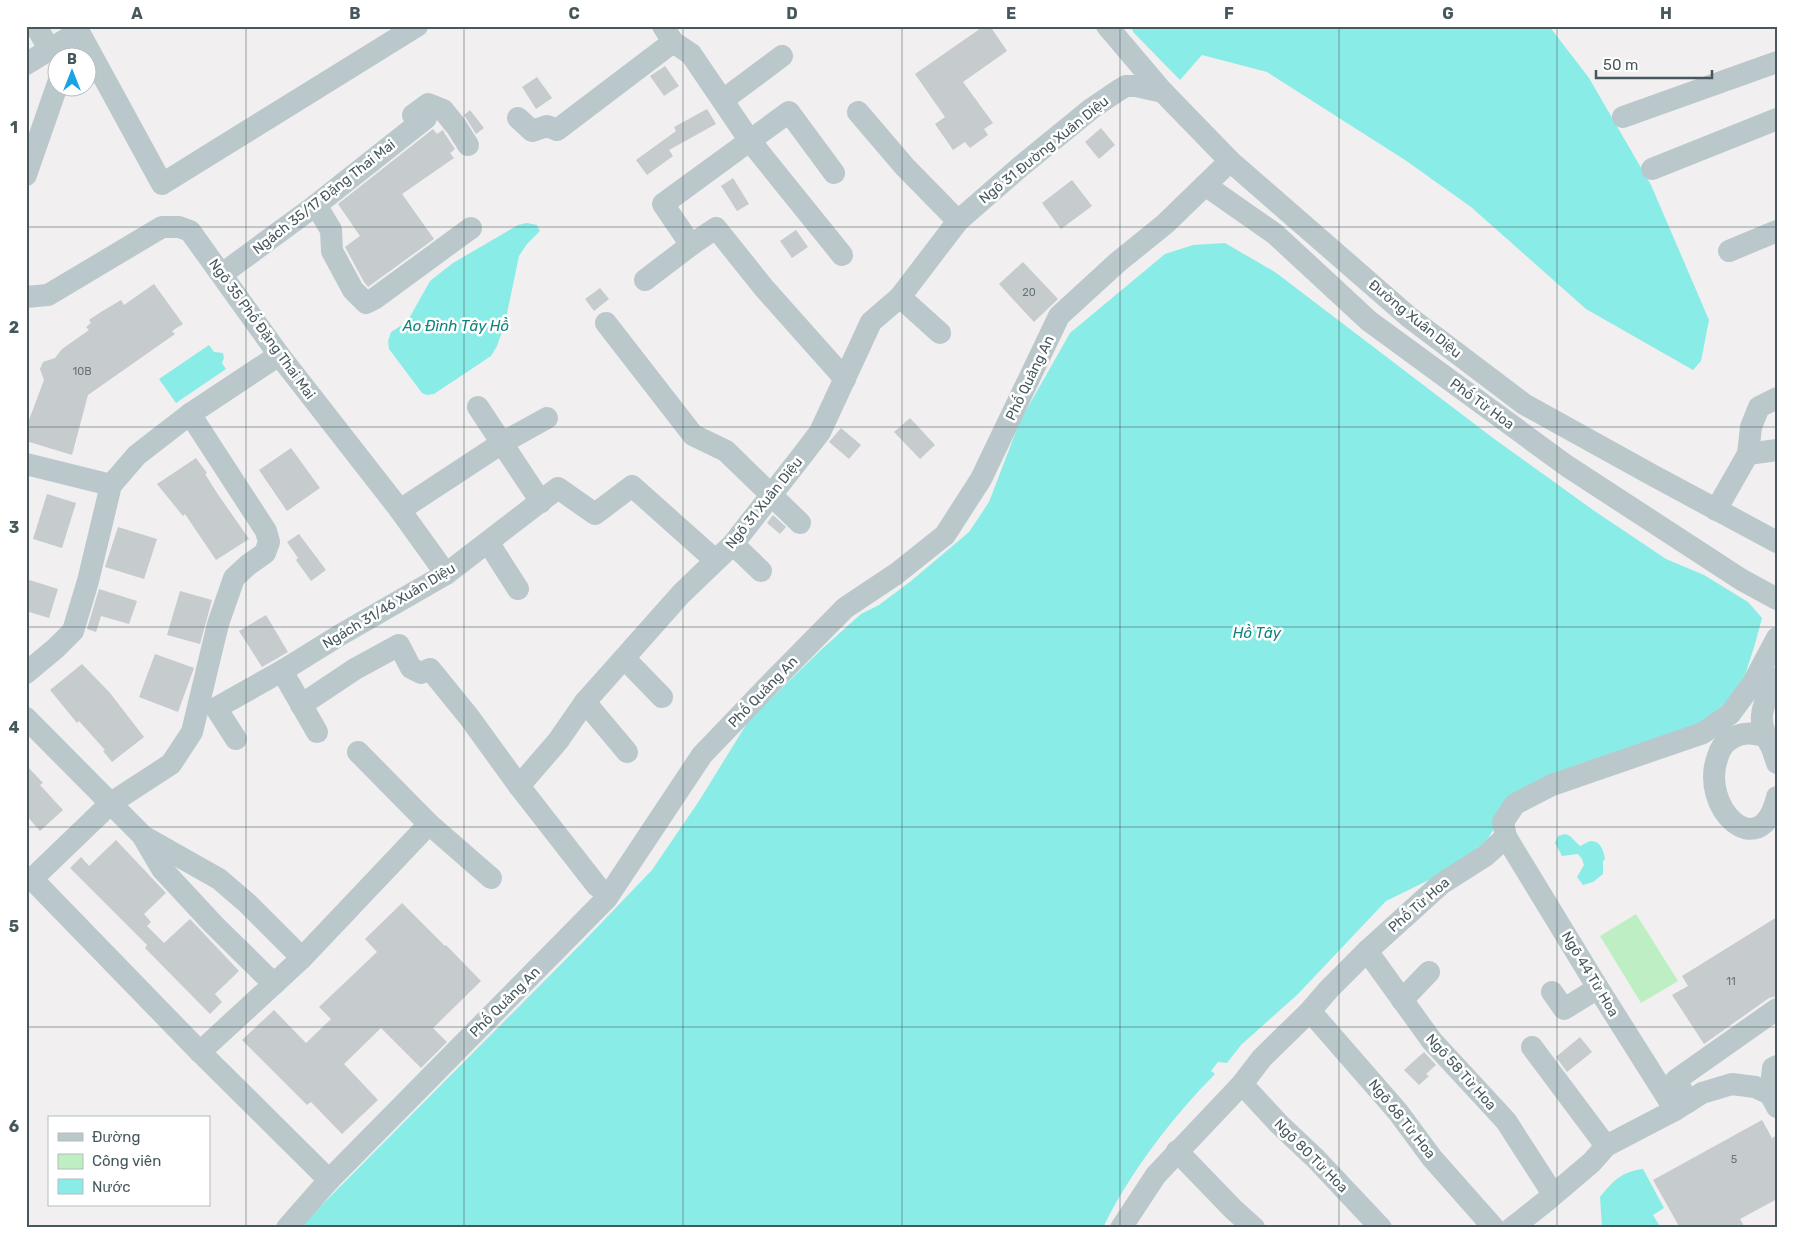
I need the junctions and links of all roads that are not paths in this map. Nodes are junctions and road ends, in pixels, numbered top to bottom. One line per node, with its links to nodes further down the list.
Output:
1 (36, 26): 6 (street)
2 (417, 26): 4 (street)
3 (1107, 26): 12 (street, Đường Xuân Diệu)
4 (80, 30): 7 (street)
5 (668, 34): 14 (street); 18 (street)
6 (53, 48)
7 (64, 48)
8 (782, 56): 14 (street)
9 (48, 57): 11 (street)
10 (1777, 62): 16 (street)
11 (26, 64)
12 (1163, 92): 22 (street, Đường Xuân Diệu); 28 (street, Ngõ 31 Đường Xuân Diệu)
13 (53, 98): 25 (street)
14 (723, 100): 20 (street)
15 (858, 112): 28 (street)
16 (1623, 117)
17 (426, 118): 27 (street, Ngách 35/17 Đặng Thai Mai)
18 (518, 118)
19 (1777, 119): 23 (street)
20 (750, 142): 24 (street); 31 (street); 33 (street)
21 (468, 145): 27 (street)
22 (1230, 161): 26 (street, Phố Quảng An); 54 (street, Đường Xuân Diệu)
23 (1652, 169)
24 (834, 173)
25 (26, 175)
26 (1205, 185): 63 (street, Phố Từ Hoa); 106 (street, Phố Quảng An)
27 (309, 210): 29 (street); 34 (street, Ngách 35/17 Đặng Thai Mai)
28 (958, 221): 37 (street, Ngõ 31 Xuân Diệu)
29 (471, 228)
30 (1777, 230): 32 (street)
31 (691, 245): 35 (street); 41 (street)
32 (1729, 251)
33 (842, 255)
34 (222, 274): 36 (street, Ngõ 35 Phố Đặng Thai Mai); 40 (street, Ngõ 35 Phố Đặng Thai Mai)
35 (646, 280)
36 (26, 297)
37 (900, 297): 39 (street); 41 (street, Ngõ 31 Xuân Diệu)
38 (606, 323): 51 (street)
39 (940, 333)
40 (279, 355): 44 (street); 53 (street, Ngõ 35 Phố Đặng Thai Mai)
41 (845, 378): 51 (street, Ngõ 31 Xuân Diệu)
42 (1777, 398): 48 (street)
43 (478, 407): 46 (street)
44 (190, 414): 50 (street); 81 (street)
45 (547, 418): 46 (street)
46 (502, 443): 52 (street); 53 (street)
47 (1777, 450): 48 (street)
48 (1748, 454): 54 (street)
49 (26, 464): 50 (street)
50 (111, 485): 67 (street)
51 (771, 494): 55 (street); 58 (street, Ngõ 31 Xuân Diệu)
52 (541, 502): 56 (street, Ngách 31/46 Xuân Diệu); 59 (street, Ngách 31/46 Xuân Diệu)
53 (400, 510): 61 (street, Ngõ 35 Phố Đặng Thai Mai)
54 (1716, 510): 57 (street, Đường Xuân Diệu)
55 (800, 523)
56 (488, 542): 61 (street, Ngách 31/46 Xuân Diệu); 62 (street)
57 (1777, 542)
58 (733, 544): 59 (street, Ngõ 31 Xuân Diệu); 60 (street)
59 (716, 560): 65 (street, Ngõ 31 Xuân Diệu)
60 (761, 571)
61 (446, 574): 66 (street, Ngách 31/46 Xuân Diệu)
62 (518, 589)
63 (1777, 599)
64 (1777, 638): 84 (street)
65 (625, 659): 69 (street); 70 (street, Ngõ 31 Xuân Diệu)
66 (282, 671): 71 (street); 74 (street, Ngách 31/46 Xuân Diệu)
67 (26, 673)
68 (1777, 678): 75 (street)
69 (662, 697)
70 (585, 702): 77 (street); 79 (street, Ngõ 31 Xuân Diệu)
71 (301, 704): 73 (street); 79 (street)
72 (26, 718): 81 (street)
73 (317, 732)
74 (236, 739)
75 (1771, 743): 78 (street); 80 (street)
76 (358, 752): 82 (street)
77 (627, 752)
78 (1777, 763)
79 (519, 786): 87 (street)
80 (1777, 797)
81 (111, 804): 83 (street); 99 (street)
82 (429, 824): 85 (street); 90 (street)
83 (142, 835): 86 (street); 88 (street)
84 (1506, 837): 89 (street, Phố Từ Hoa); 93 (street, Ngõ 44 Từ Hoa)
85 (491, 878)
86 (219, 879): 88 (street); 90 (street)
87 (597, 886)
88 (196, 906): 92 (street)
89 (1367, 951): 95 (street, Ngõ 58 Từ Hoa); 97 (street, Phố Từ Hoa)
90 (302, 958): 92 (street)
91 (1428, 972): 95 (street)
92 (274, 984): 99 (street)
93 (1598, 988): 94 (street); 103 (street, Ngõ 44 Từ Hoa)
94 (1552, 992)
95 (1402, 1000): 107 (street, Ngõ 58 Từ Hoa)
96 (1777, 1009): 103 (street)
97 (1310, 1011): 101 (street, Phố Từ Hoa); 112 (street, Ngõ 68 Từ Hoa)
98 (1532, 1047): 104 (street)
99 (200, 1052): 106 (street)
100 (1777, 1066): 102 (street)
101 (1242, 1084): 105 (street, Phố Từ Hoa); 111 (street, Ngõ 80 Từ Hoa)
102 (1774, 1101): 103 (street)
103 (1682, 1106): 104 (street)
104 (1606, 1146): 107 (street)
105 (1177, 1151): 109 (street, Phố Từ Hoa); 110 (street)
106 (329, 1180): 108 (street, Phố Quảng An)
107 (1553, 1194): 113 (street)
108 (287, 1228)
109 (1121, 1228)
110 (1254, 1228)
111 (1381, 1228)
112 (1494, 1228)
113 (1512, 1228)

